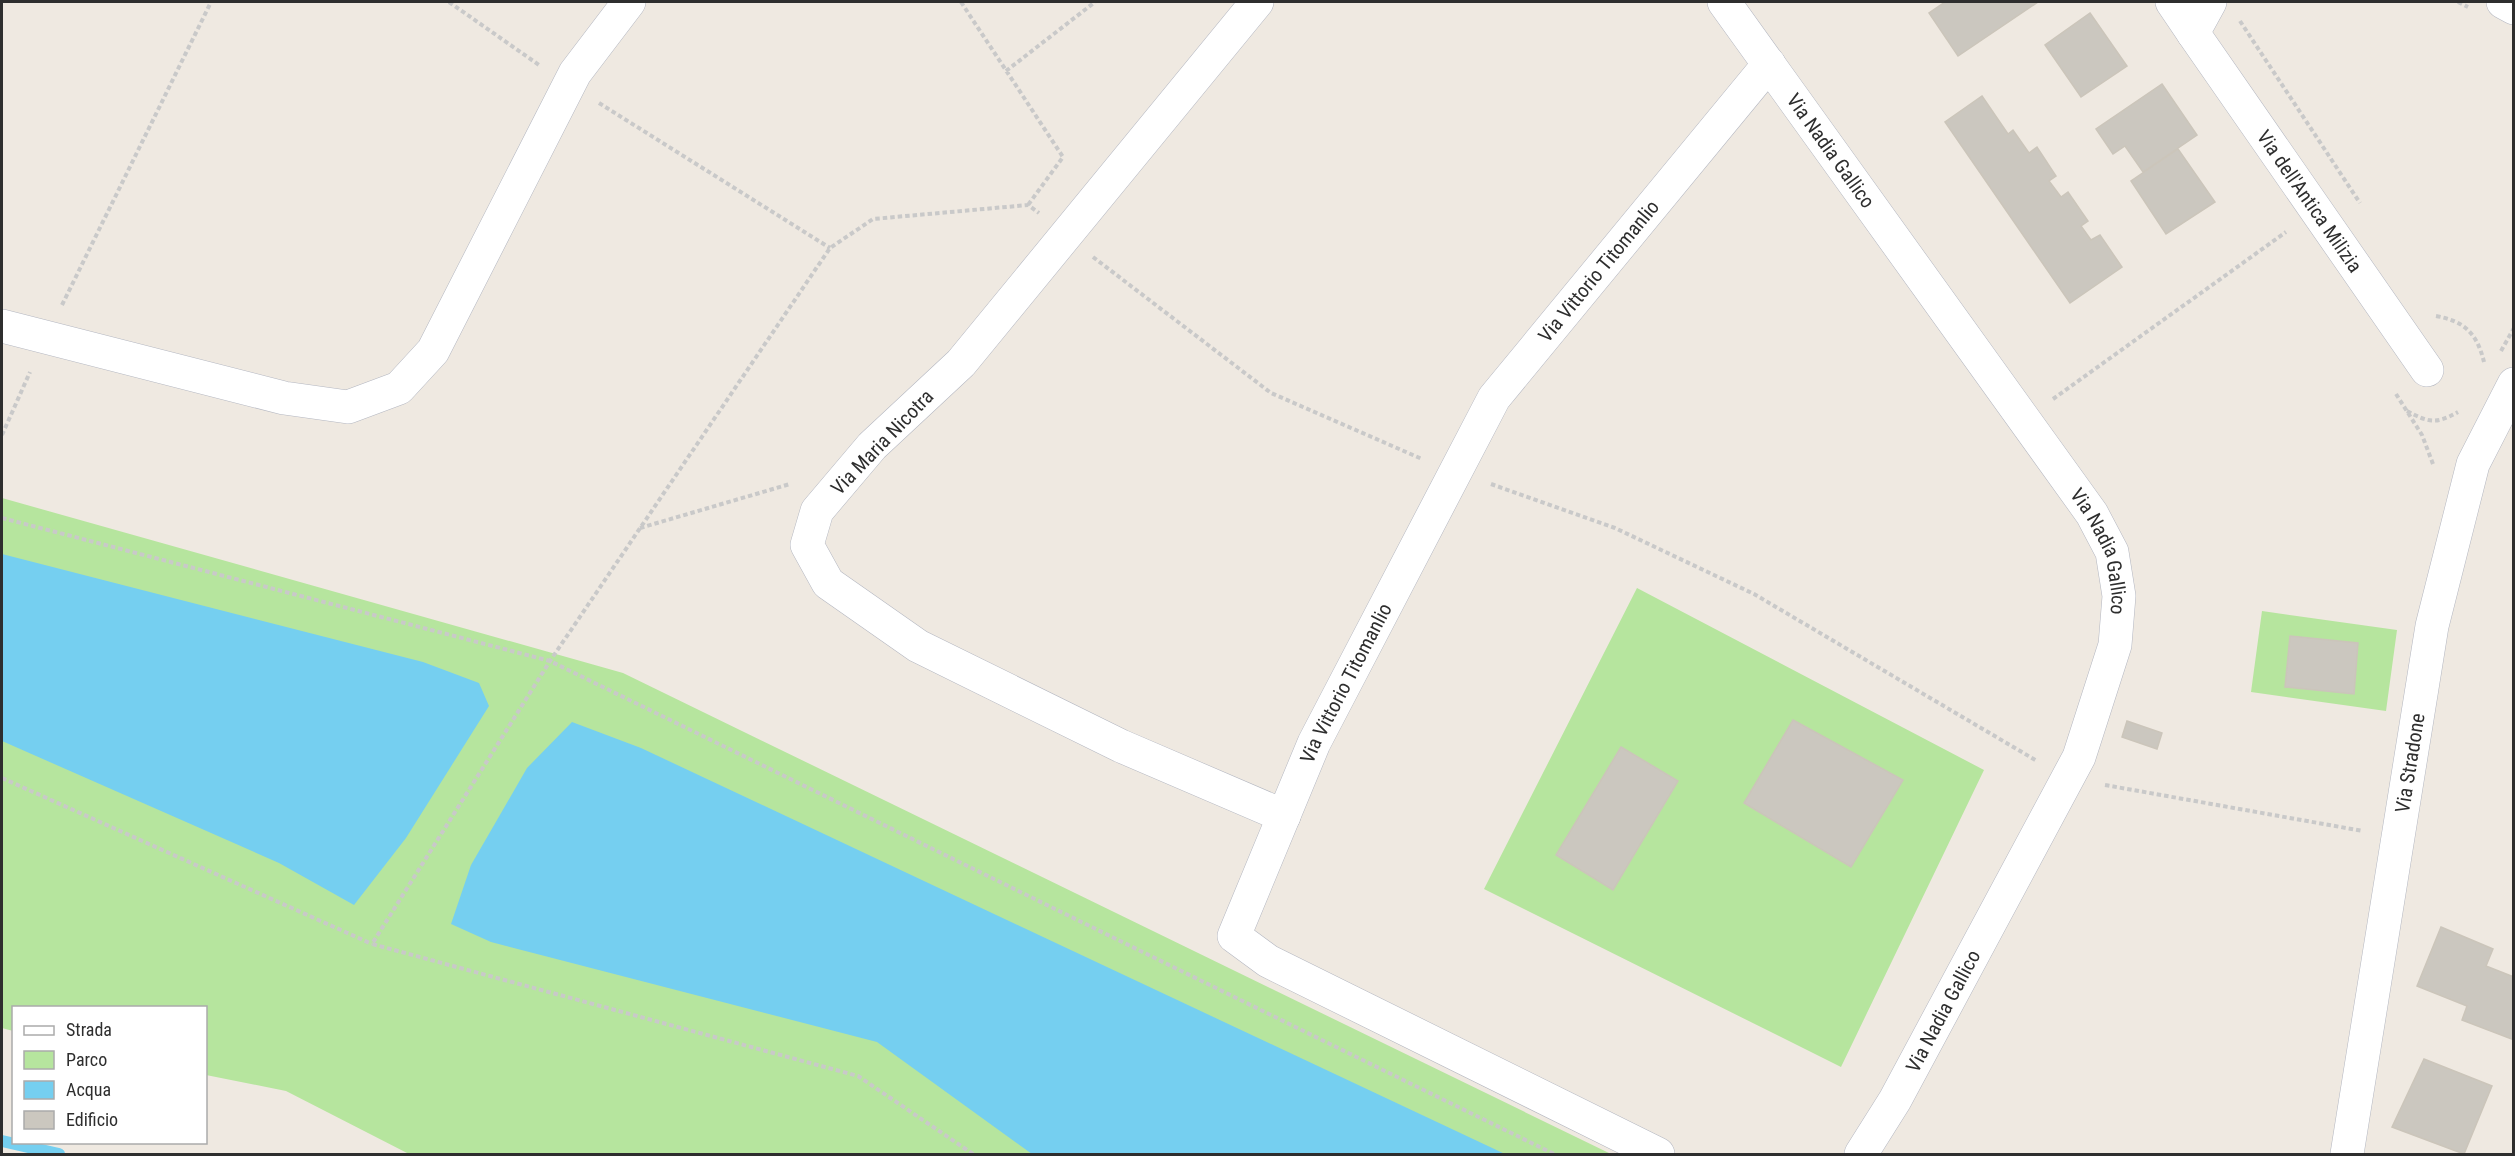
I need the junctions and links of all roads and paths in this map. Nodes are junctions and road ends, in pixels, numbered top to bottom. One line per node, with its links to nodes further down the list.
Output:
1 (211, 2): 24 (path)
2 (449, 2): 15 (path)
3 (629, 2): 15 (street)
4 (961, 2): 14 (path)
5 (1095, 2): 14 (path)
6 (1257, 2): 19 (street, Via Maria Nicotra)
7 (1724, 2): 13 (street, Via Nadia Gallico)
8 (2172, 2): 12 (street, Via dell'Antica Milizia)
9 (2503, 2): 10 (street)
10 (2514, 8)
11 (2223, 9): 12 (street); 17 (path)
12 (2193, 33): 26 (street, Via dell'Antica Milizia)
13 (1769, 64): 30 (street, Via Nadia Gallico); 34 (street, Via Vittorio Titomanlio)
14 (1006, 71): 16 (path)
15 (570, 85): 20 (path); 24 (street)
16 (1028, 205): 19 (path); 20 (path)
17 (2361, 206)
18 (2286, 232): 30 (path)
19 (1066, 236): 34 (path); 41 (street, Via Maria Nicotra)
20 (830, 248): 37 (path)
21 (2433, 315): 25 (path)
22 (2, 326): 24 (street)
23 (2514, 328): 27 (path)
24 (46, 337): 31 (path)
25 (2484, 363)
26 (2427, 370)
27 (2506, 370): 48 (street, Via Stradone)
28 (2407, 411): 29 (path)
29 (2461, 411)
30 (2025, 420): 40 (street, Via Nadia Gallico)
31 (2, 435)
32 (2440, 457): 33 (path)
33 (2435, 467)
34 (1456, 471): 40 (path); 41 (street, Via Vittorio Titomanlio)
35 (800, 481): 37 (path)
36 (2, 518): 38 (path)
37 (640, 528): 38 (path)
38 (550, 661): 43 (path); 45 (path)
39 (2, 778): 43 (path)
40 (2067, 779): 42 (path); 47 (street, Via Nadia Gallico)
41 (1284, 816): 46 (street, Via Vittorio Titomanlio)
42 (2367, 831)
43 (372, 944): 44 (path)
44 (973, 1155)
45 (1554, 1155)
46 (1658, 1155)
47 (1860, 1155)
48 (2347, 1155)

